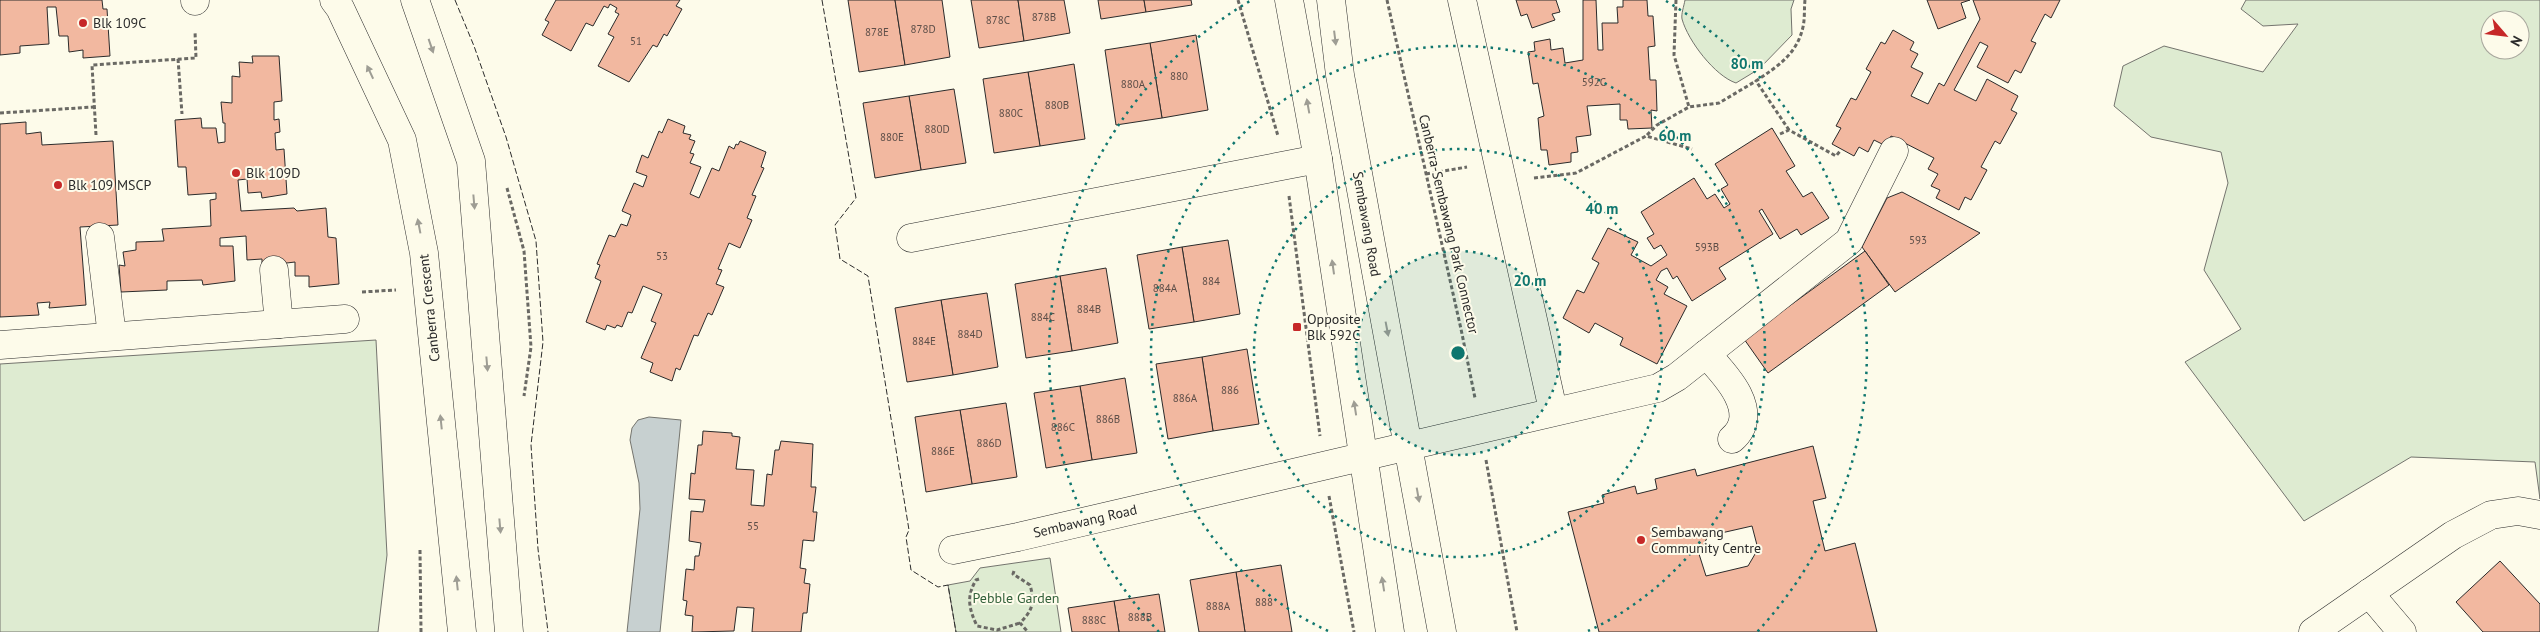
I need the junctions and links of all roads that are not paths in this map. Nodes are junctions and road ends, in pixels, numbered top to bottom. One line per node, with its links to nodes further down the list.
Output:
1 (334, 0): 23 (street, Canberra Crescent, one-way to 1)
2 (415, 0): 24 (street, one-way to 24)
3 (1289, 0): 7 (street, one-way to 3)
4 (1331, 0): 18 (street, Sembawang Road, one-way to 18)
5 (1462, 0): 16 (street)
6 (1894, 151): 15 (street)
7 (1318, 159): 9 (street); 19 (street, one-way to 7)
8 (100, 237): 13 (street)
9 (911, 238)
10 (274, 270): 12 (street)
11 (345, 319): 12 (street)
12 (278, 324): 13 (street)
13 (112, 336): 14 (street)
14 (0, 345)
15 (1706, 354): 16 (street); 17 (street)
16 (1553, 410): 18 (street)
17 (1732, 439)
18 (1409, 447): 19 (street, Sembawang Road); 26 (street, Sembawang Road, one-way to 26)
19 (1363, 456): 21 (street, Sembawang Road); 25 (street, one-way to 19)
20 (2540, 515): 22 (street)
21 (953, 550)
22 (2369, 593): 27 (street); 28 (street)
23 (462, 632)
24 (509, 632)
25 (1390, 632)
26 (1442, 632)
27 (2312, 632)
28 (2402, 632)

